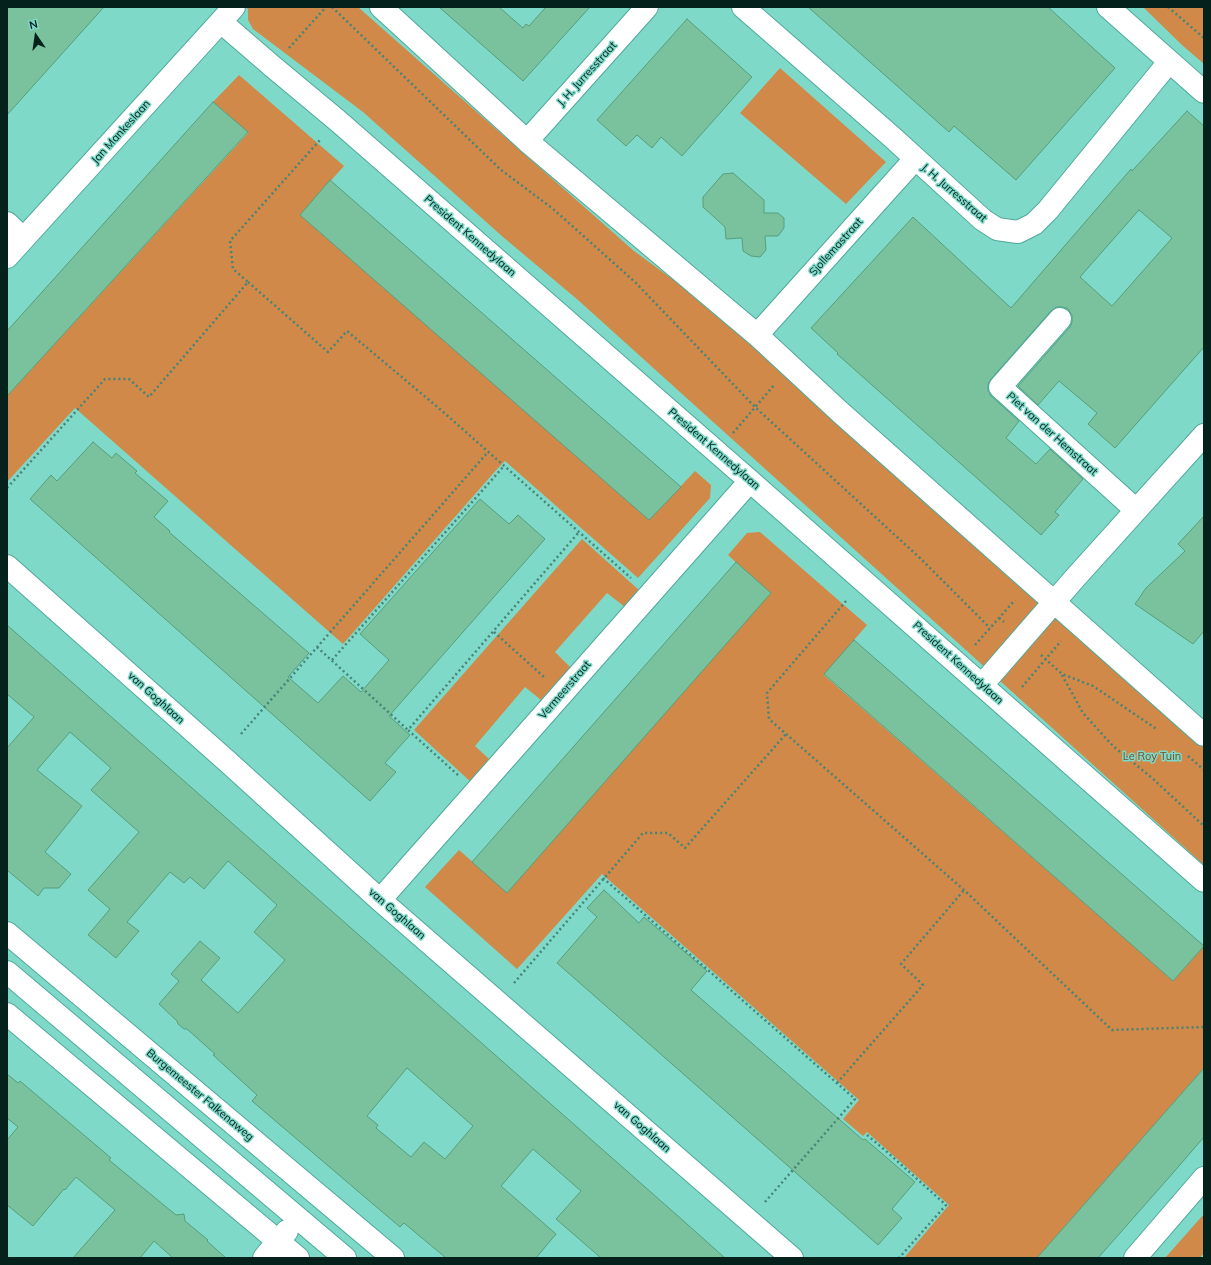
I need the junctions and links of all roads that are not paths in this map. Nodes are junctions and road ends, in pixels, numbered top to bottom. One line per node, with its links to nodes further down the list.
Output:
1 (381, 7): 8 (street)
2 (647, 7): 8 (street, J. H. Jurresstraat)
3 (743, 7): 9 (street, J. H. Jurresstraat)
4 (1108, 7): 6 (street)
5 (228, 14): 11 (street, Jan Mankeslaan); 16 (street, President Kennedylaan)
6 (1169, 62): 7 (street); 9 (street, J. H. Jurresstraat)
7 (1204, 92)
8 (527, 141): 14 (street)
9 (915, 159): 14 (street, Sjollemastraat)
10 (7, 223): 11 (street)
11 (24, 238): 12 (street, Jan Mankeslaan)
12 (7, 256)
13 (1060, 319): 17 (street, Piet van der Hemstraat)
14 (757, 335): 19 (street)
15 (1204, 434): 17 (street)
16 (750, 480): 20 (street, President Kennedylaan); 23 (street, Vermeerstraat)
17 (1136, 510): 19 (street)
18 (7, 566): 23 (street, van Goghlaan)
19 (1054, 602): 20 (street); 21 (street)
20 (982, 685): 22 (street, President Kennedylaan)
21 (1204, 735)
22 (1204, 881)
23 (380, 900): 37 (street, van Goghlaan)
24 (7, 933): 27 (street, Burgemeester Falkenaweg)
25 (7, 972): 28 (street)
26 (7, 1014): 32 (street)
27 (201, 1096): 28 (street); 30 (street, Burgemeester Falkenaweg)
28 (181, 1119): 31 (street)
29 (1204, 1178): 38 (street)
30 (318, 1196): 31 (street); 36 (street, Burgemeester Falkenaweg)
31 (298, 1218): 32 (street); 35 (street)
32 (278, 1241): 33 (street); 34 (street)
33 (264, 1258)
34 (298, 1258)
35 (345, 1258)
36 (393, 1258)
37 (792, 1258)
38 (1134, 1258)

